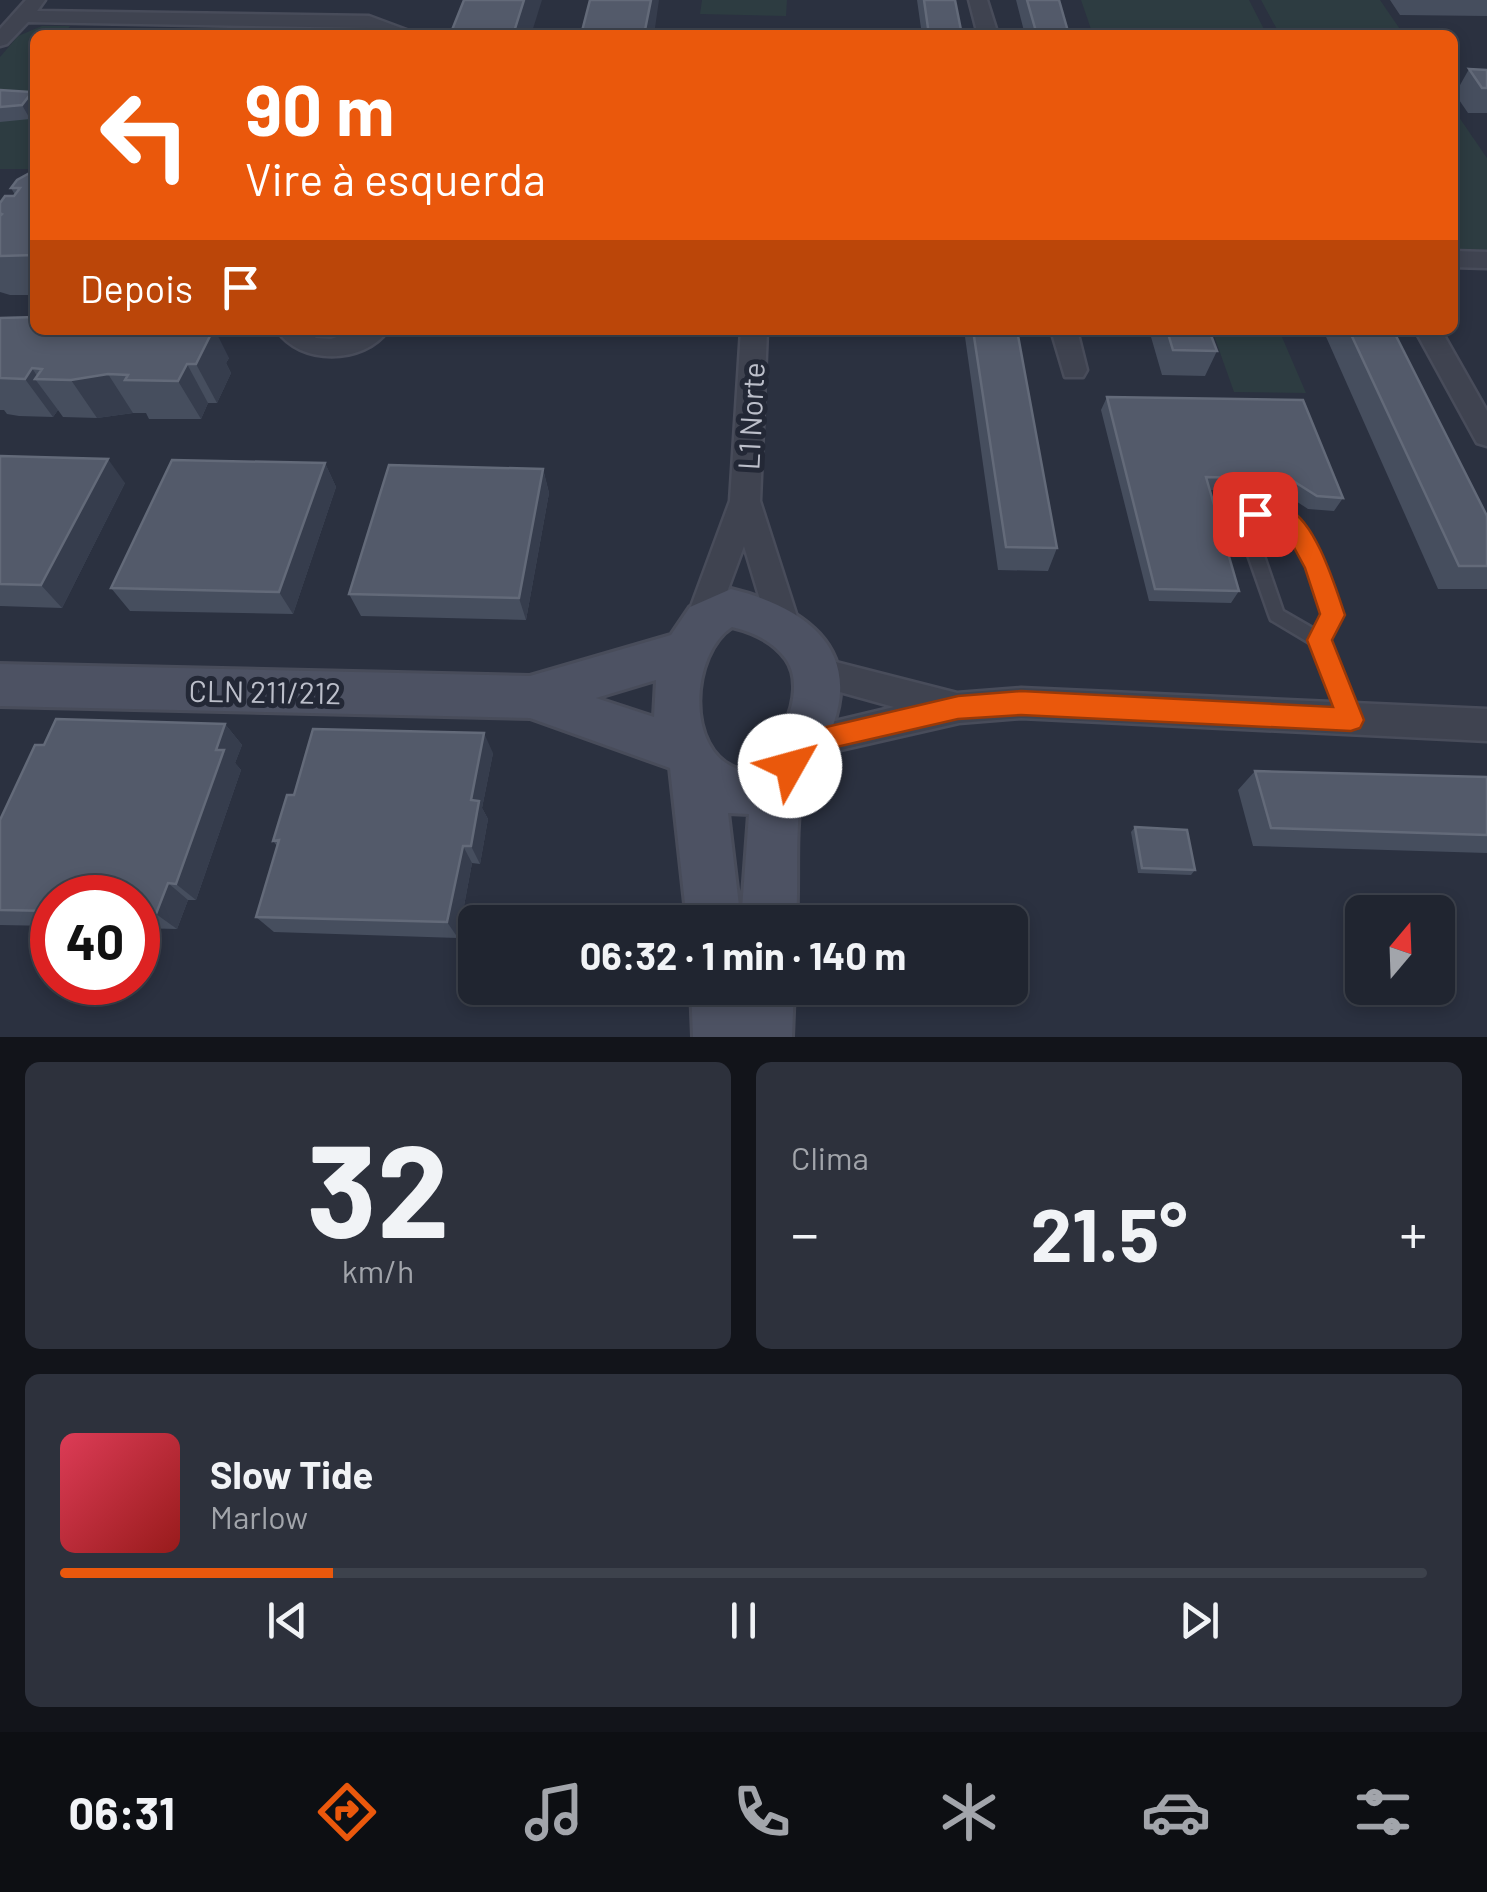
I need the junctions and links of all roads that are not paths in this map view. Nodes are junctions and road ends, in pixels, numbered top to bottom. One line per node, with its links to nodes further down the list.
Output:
1 (978, 0): 6 (street)
2 (29, 8): 3 (street); 7 (street)
3 (298, 20): 4 (street); 5 (street)
4 (287, 30)
5 (394, 30)
6 (987, 30)
7 (0, 40)
8 (1458, 259): 9 (street)
9 (1487, 260)
10 (294, 335): 11 (street)
11 (367, 335)
12 (754, 335): 17 (street, L1 Norte)
13 (1065, 335): 15 (street)
14 (1431, 335): 16 (street)
15 (1074, 370)
16 (1487, 436)
17 (745, 501): 18 (street, L1 Norte); 19 (street, L1 Norte)
18 (784, 626): 19 (street); 21 (street)
19 (695, 635): 23 (street, CLN 211/212); 28 (street)
20 (1320, 640): 20 (lane); 25 (lane)
21 (816, 672): 24 (street); 27 (street)
22 (0, 685): 23 (street, CLN 211/212)
23 (530, 697): 28 (street, CLN 211/212)
24 (958, 708): 25 (street); 27 (street)
25 (1351, 720): 26 (street)
26 (1487, 725)
27 (789, 761): 28 (street); 30 (street)
28 (690, 763): 29 (street)
29 (711, 905)
30 (771, 905)
31 (721, 1005): 33 (street)
32 (765, 1005): 34 (street)
33 (722, 1037)
34 (763, 1037)

